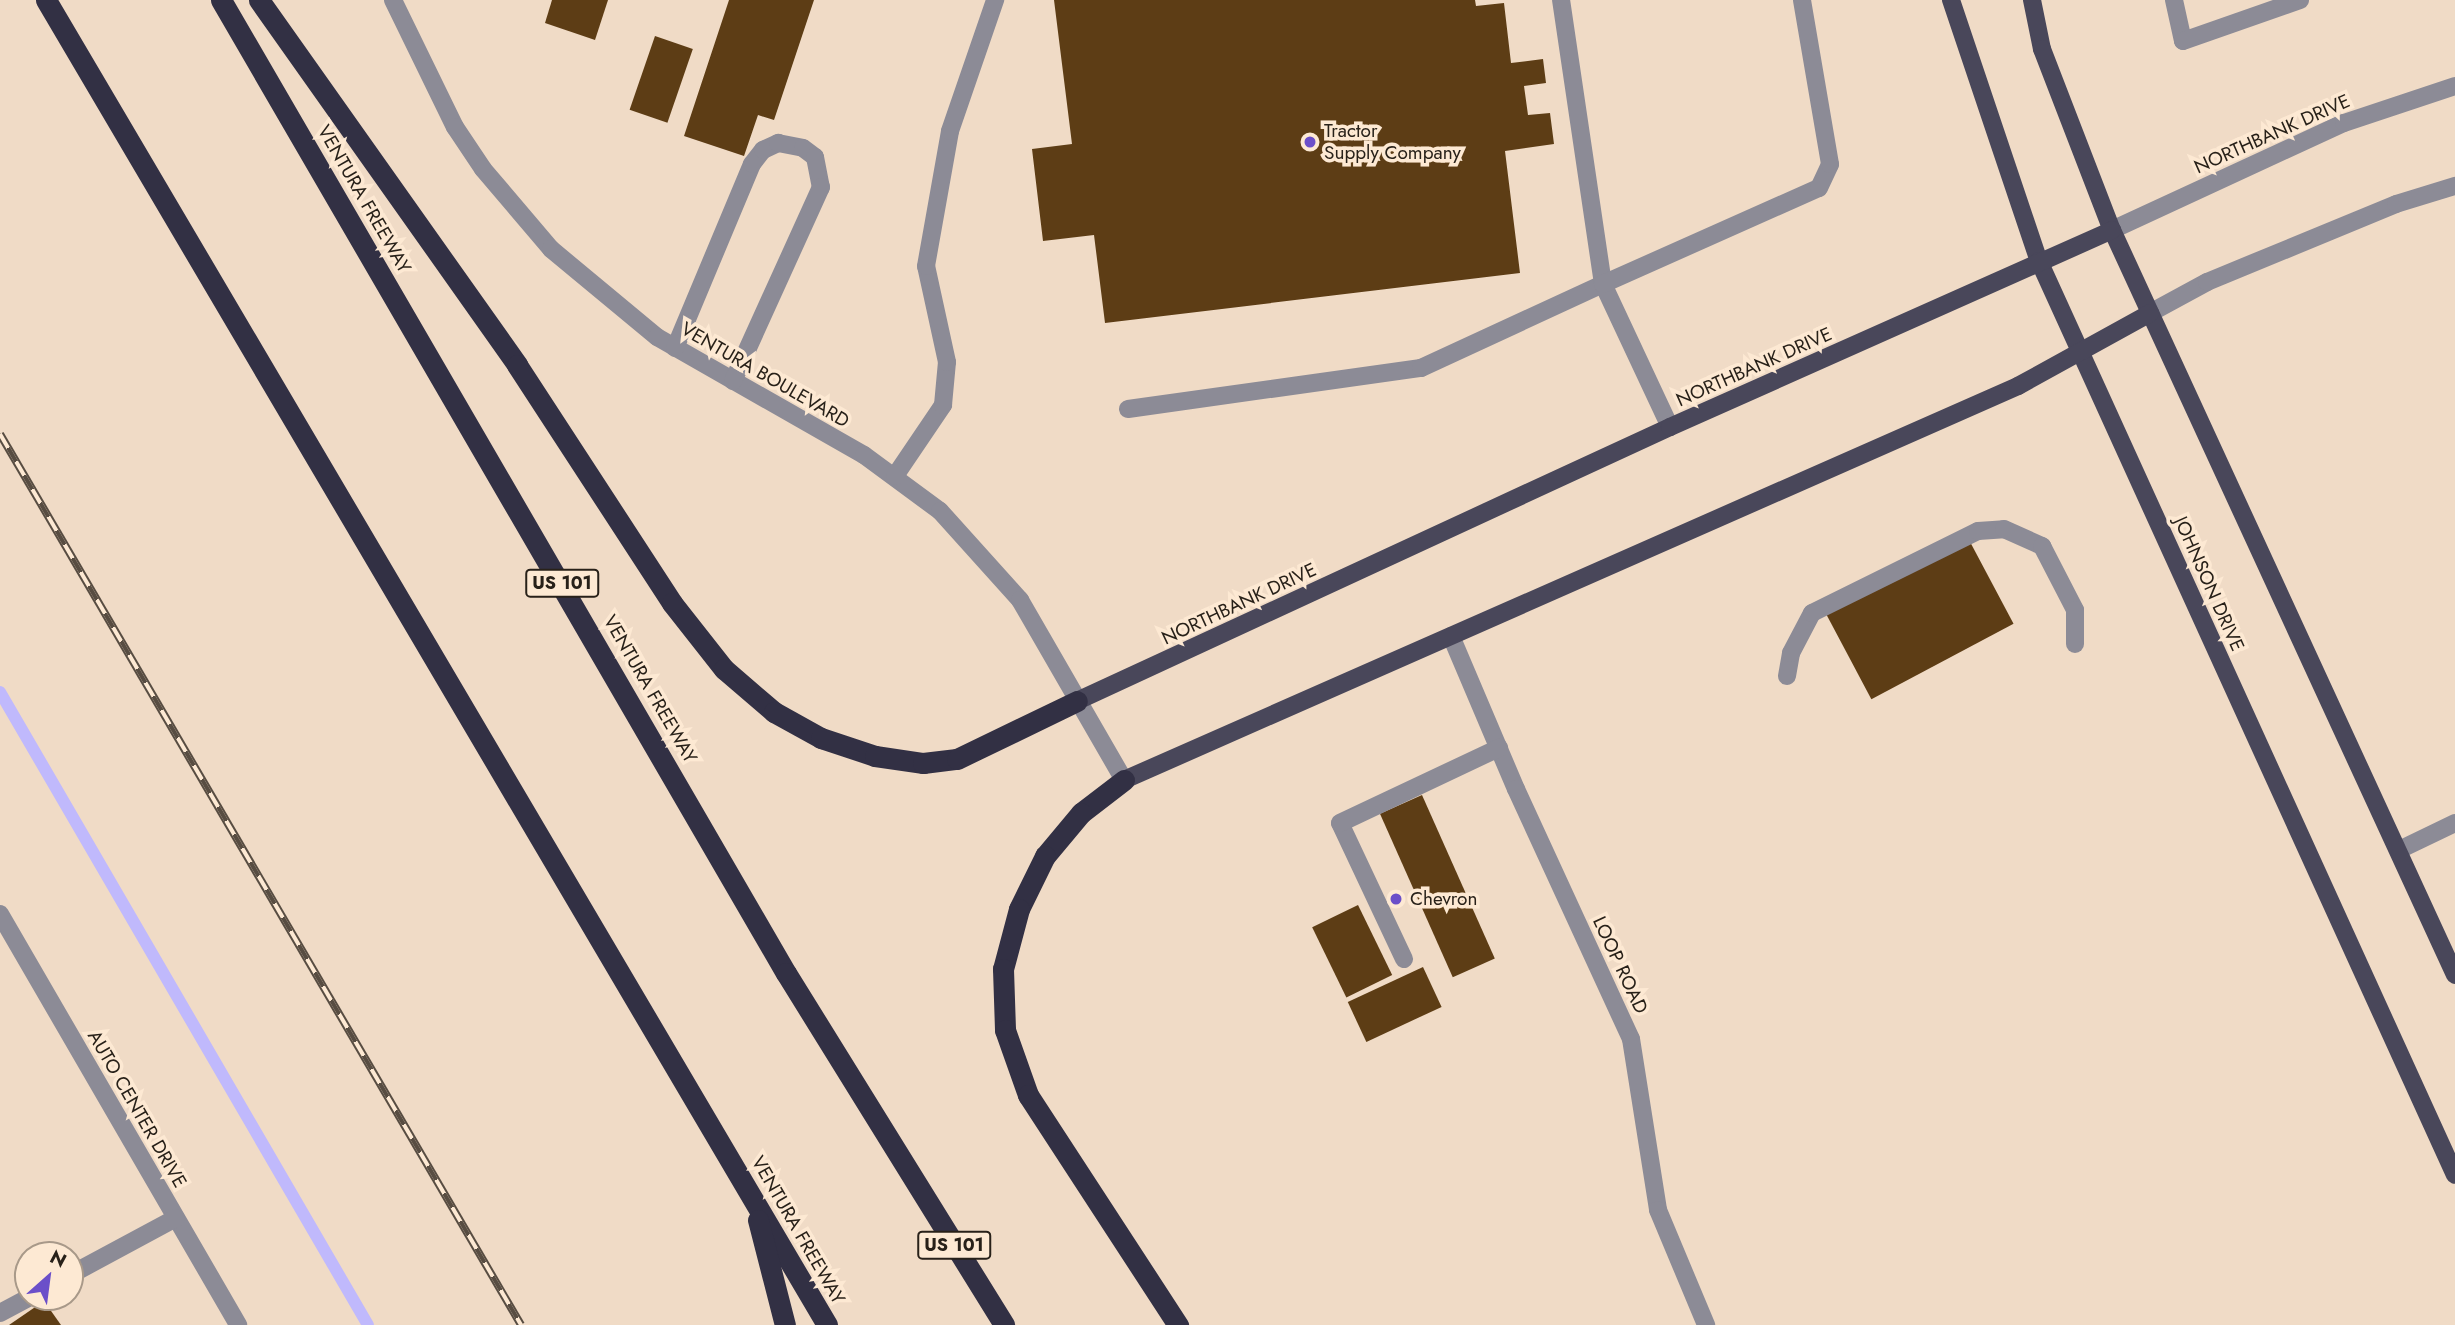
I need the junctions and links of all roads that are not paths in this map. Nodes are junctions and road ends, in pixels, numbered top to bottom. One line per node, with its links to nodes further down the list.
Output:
1 (46, 0): 36 (highway, VENTURA FREEWAY)
2 (221, 0): 42 (highway, VENTURA FREEWAY / US 101)
3 (259, 0): 27 (highway)
4 (393, 0): 18 (street, VENTURA BOULEVARD)
5 (995, 0): 23 (street)
6 (1561, 0): 16 (street)
7 (1802, 0): 16 (street)
8 (1951, 0): 15 (main road, JOHNSON DRIVE)
9 (2032, 0): 14 (main road)
10 (2174, 0): 11 (street)
11 (2300, 0)
12 (2455, 86): 14 (street, NORTHBANK DRIVE)
13 (2455, 186): 17 (street)
14 (2112, 230): 15 (main road, NORTHBANK DRIVE); 17 (main road)
15 (2039, 261): 19 (main road, JOHNSON DRIVE); 22 (main road, NORTHBANK DRIVE)
16 (1603, 284): 21 (street); 22 (street)
17 (2150, 313): 19 (main road); 31 (main road)
18 (675, 348): 20 (street, VENTURA BOULEVARD); 20 (street)
19 (2081, 354): 24 (main road); 35 (main road, JOHNSON DRIVE)
20 (733, 382): 23 (street, VENTURA BOULEVARD)
21 (1128, 409)
22 (1670, 427): 27 (main road, NORTHBANK DRIVE)
23 (895, 476): 27 (street, VENTURA BOULEVARD)
24 (1451, 636): 28 (street, LOOP ROAD); 29 (main road)
25 (2075, 644): 26 (street)
26 (1787, 676)
27 (1077, 701): 29 (street, VENTURA BOULEVARD)
28 (1499, 748): 33 (street); 44 (street, LOOP ROAD)
29 (1124, 780): 43 (highway)
30 (2455, 823): 31 (street)
31 (2399, 850): 34 (main road)
32 (0, 914): 37 (street, AUTO CENTER DRIVE)
33 (1404, 959)
34 (2455, 975)
35 (2455, 1175)
36 (753, 1198): 40 (highway); 41 (highway, VENTURA FREEWAY)
37 (176, 1218): 38 (street); 39 (street, AUTO CENTER DRIVE)
38 (84, 1267)
39 (238, 1325)
40 (785, 1325)
41 (828, 1325)
42 (1004, 1325)
43 (1178, 1325)
44 (1706, 1325)

